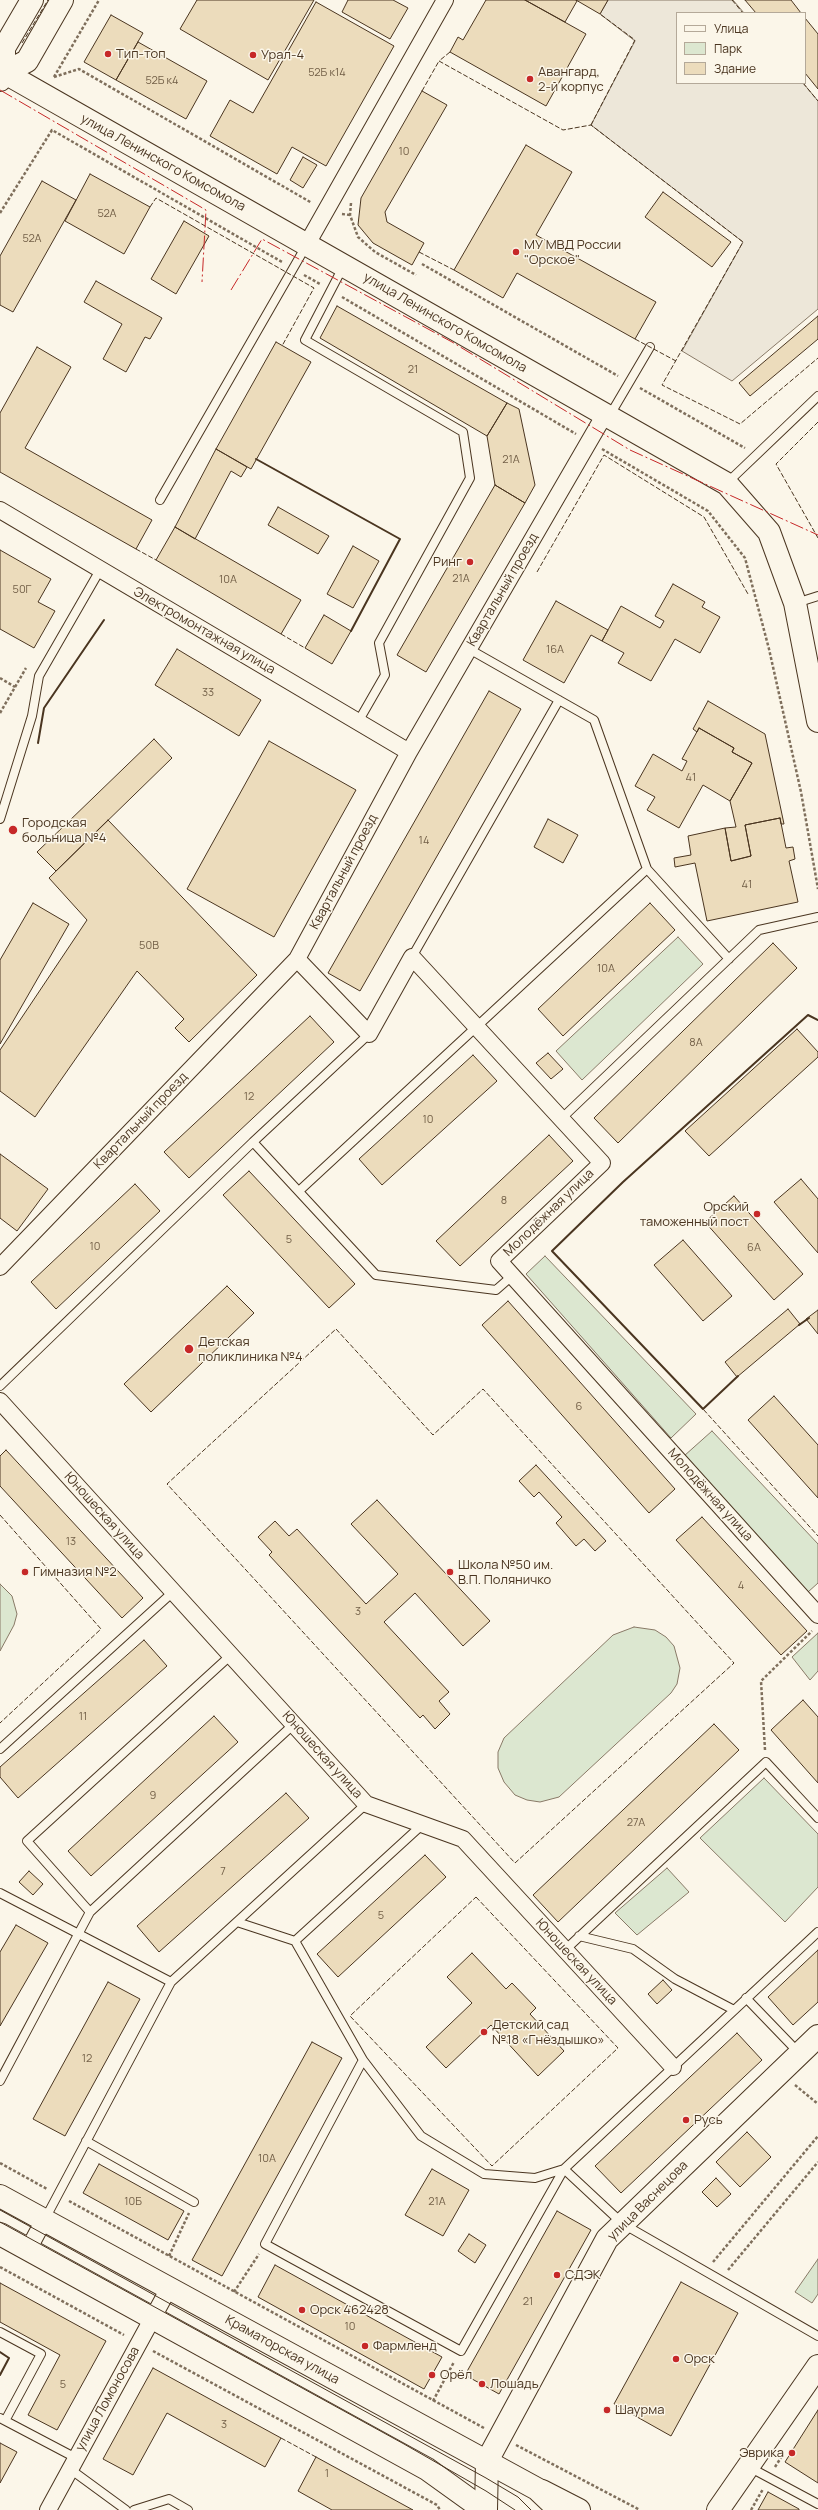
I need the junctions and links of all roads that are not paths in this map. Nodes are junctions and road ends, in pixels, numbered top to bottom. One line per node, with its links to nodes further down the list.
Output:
1 (32, 0): 4 (street)
2 (62, 0): 4 (street)
3 (445, 0): 5 (street)
4 (1, 74): 5 (street, улица Ленинского Комсомола)
5 (307, 244): 6 (street, улица Ленинского Комсомола); 11 (lane)
6 (344, 265): 9 (street, улица Ленинского Комсомола); 18 (lane)
7 (650, 347): 9 (lane)
8 (818, 396): 10 (lane)
9 (607, 416): 10 (street, улица Ленинского Комсомола); 16 (street, Квартальный проезд)
10 (727, 484): 15 (street, улица Ленинского Комсомола)
11 (160, 500)
12 (0, 510): 13 (street, Электромонтажная улица)
13 (100, 570): 18 (street, Электромонтажная улица); 21 (lane)
14 (818, 596): 15 (lane)
15 (795, 603): 19 (street, улица Ленинского Комсомола)
16 (469, 649): 17 (lane); 20 (street, Квартальный проезд)
17 (559, 700): 23 (lane); 25 (lane)
18 (358, 722): 20 (street, Электромонтажная улица)
19 (818, 722)
20 (409, 752): 26 (street, Квартальный проезд)
21 (2, 806): 22 (lane)
22 (0, 819)
23 (647, 870): 27 (lane); 28 (lane)
24 (818, 917): 27 (lane)
25 (412, 956): 28 (street, Молодёжная улица); 29 (street)
26 (298, 958): 29 (street); 33 (street, Квартальный проезд)
27 (729, 959): 30 (lane)
28 (477, 1027): 30 (street, Молодёжная улица); 32 (lane)
29 (369, 1034): 31 (lane)
30 (561, 1119): 34 (street, Молодёжная улица)
31 (253, 1142): 32 (lane); 35 (lane)
32 (299, 1191): 34 (lane)
33 (0, 1268)
34 (512, 1276): 38 (street, Молодёжная улица)
35 (0, 1386)
36 (0, 1402): 37 (street, Юношеская улица)
37 (173, 1592): 39 (street, Юношеская улица); 41 (lane)
38 (816, 1622)
39 (231, 1655): 40 (street, Юношеская улица); 46 (lane)
40 (294, 1724): 42 (street, Юношеская улица); 46 (lane)
41 (0, 1749)
42 (366, 1804): 44 (street, Юношеская улица); 47 (lane)
43 (818, 1818): 50 (lane)
44 (423, 1824): 51 (lane); 52 (street, Юношеская улица)
45 (0, 1893): 49 (lane)
46 (90, 1912): 49 (lane)
47 (237, 1922): 51 (lane); 53 (lane)
48 (818, 1932): 54 (lane)
49 (78, 1934): 53 (lane); 60 (lane)
50 (579, 1936): 52 (lane); 55 (lane)
51 (295, 1941): 58 (lane)
52 (565, 1950): 59 (street, Юношеская улица)
53 (171, 1982): 61 (lane)
54 (746, 1998): 55 (lane); 57 (lane)
55 (734, 2010): 59 (lane)
56 (818, 2036): 57 (street, улица Васнецова)
57 (800, 2054): 66 (street, улица Васнецова)
58 (363, 2060): 62 (lane); 62 (lane)
59 (673, 2067): 62 (lane)
60 (0, 2081)
61 (86, 2141): 64 (lane); 65 (lane)
62 (564, 2169): 66 (lane)
63 (0, 2197): 65 (street, Краматорская улица)
64 (194, 2202)
65 (44, 2220): 68 (street); 69 (street, Краматорская улица)
66 (623, 2224): 72 (lane); 75 (street, улица Васнецова)
67 (0, 2234): 68 (street)
68 (28, 2250): 70 (street)
69 (168, 2288): 70 (street, улица Ломоносова); 75 (street, Краматорская улица)
70 (152, 2318): 76 (street, улица Ломоносова); 84 (street)
71 (0, 2332): 74 (lane)
72 (818, 2336)
73 (818, 2366): 77 (street)
74 (3, 2419): 76 (lane)
75 (486, 2461): 78 (street, Краматорская улица); 84 (street)
76 (73, 2463): 80 (street, улица Ломоносова); 81 (lane)
77 (748, 2467): 79 (lane); 87 (street)
78 (537, 2489): 85 (street, Краматорская улица); 86 (street)
79 (818, 2504)
80 (48, 2510)
81 (126, 2510)
82 (134, 2510): 83 (lane)
83 (188, 2510)
84 (485, 2510)
85 (559, 2510)
86 (579, 2510)
87 (718, 2510)

